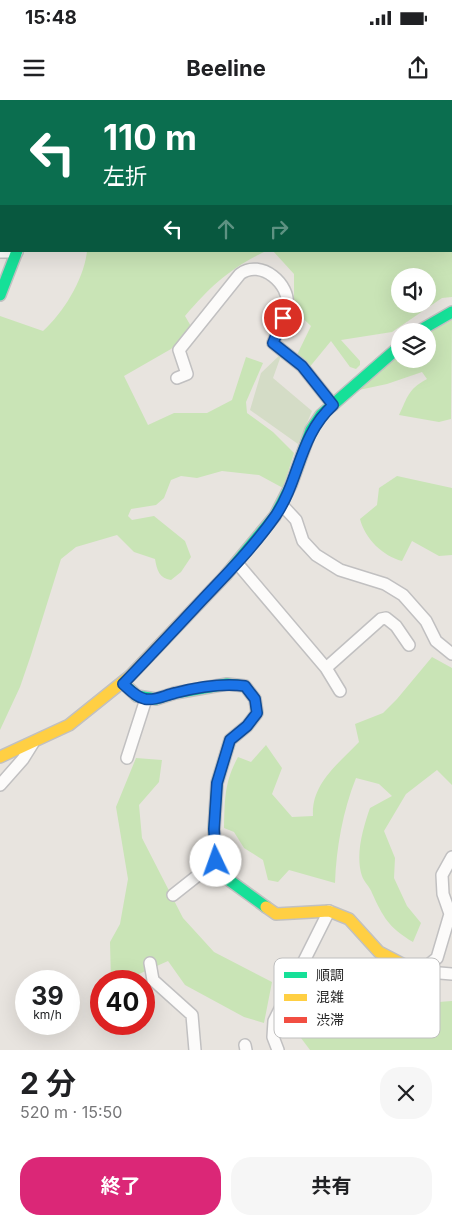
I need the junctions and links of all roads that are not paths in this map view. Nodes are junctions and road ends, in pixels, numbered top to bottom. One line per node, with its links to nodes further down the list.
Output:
1 (0, 252): 2 (street)
2 (17, 252): 3 (street)
3 (0, 295)
4 (452, 312): 5 (street)
5 (433, 323)
6 (391, 353): 8 (street)
7 (177, 378): 8 (street)
8 (333, 405): 9 (street)
9 (282, 505): 10 (street); 12 (street)
10 (237, 563): 13 (street); 14 (street)
11 (409, 645): 13 (street)
12 (452, 654)
13 (326, 668): 15 (street)
14 (123, 684): 16 (street); 17 (street)
15 (340, 691)
16 (146, 699): 19 (street); 22 (street)
17 (33, 743): 18 (street); 20 (street)
18 (0, 757)
19 (127, 758)
20 (0, 785)
21 (452, 858): 27 (street)
22 (216, 861): 23 (street); 24 (street)
23 (174, 894)
24 (329, 911): 25 (street); 26 (street)
25 (306, 958)
26 (391, 958)
27 (437, 958)
28 (150, 963): 30 (street)
29 (274, 1022): 31 (street)
30 (195, 1050)
31 (278, 1050)

